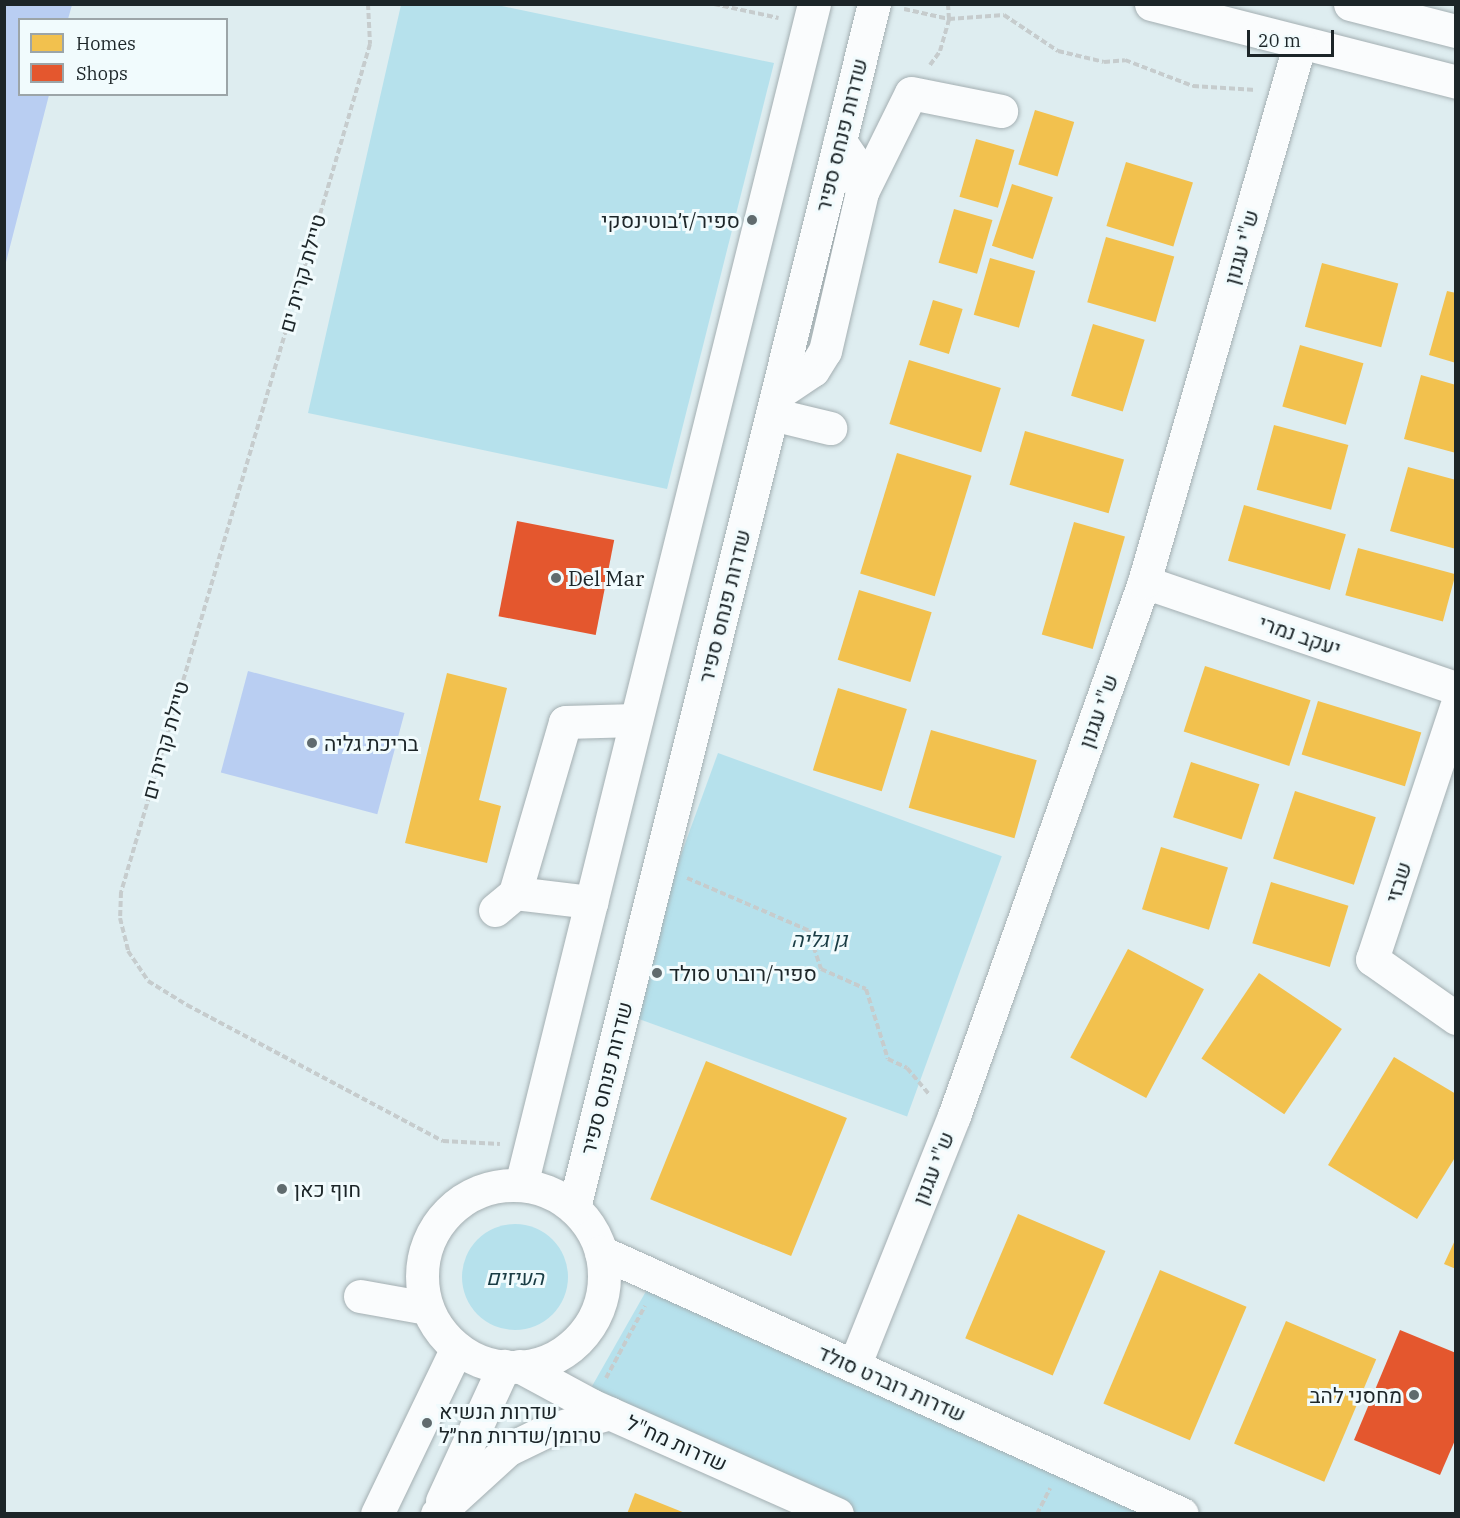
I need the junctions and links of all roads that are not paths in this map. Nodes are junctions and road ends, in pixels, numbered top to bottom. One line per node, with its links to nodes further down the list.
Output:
1 (1152, 4): 6 (street)
2 (1350, 4): 5 (street)
3 (885, 6): 9 (street, שדרות פנחס ספיר)
4 (812, 14): 16 (street)
5 (1455, 31)
6 (1300, 43): 7 (street); 13 (street, ש"י עגנון)
7 (1455, 82)
8 (1001, 111): 10 (street)
9 (840, 141): 10 (street); 11 (street, שדרות פנחס ספיר)
10 (862, 192): 11 (street)
11 (774, 404): 12 (street); 20 (street, שדרות פנחס ספיר)
12 (830, 428)
13 (1144, 582): 14 (street, יעקב נמרי); 26 (street, ש"י עגנון)
14 (1455, 688)
15 (1455, 707): 18 (street, שבזי)
16 (636, 720): 17 (street); 17 (street)
17 (591, 902): 19 (street)
18 (1455, 1018)
19 (521, 1185): 20 (street); 23 (street)
20 (574, 1208): 21 (street)
21 (601, 1252): 25 (street); 26 (street, שדרות רוברט סולד)
22 (360, 1296): 23 (street)
23 (427, 1308): 24 (street)
24 (457, 1348): 25 (street); 29 (street)
25 (511, 1366): 27 (street, שדרות מח"ל); 28 (street)
26 (854, 1366): 31 (street, שדרות רוברט סולד)
27 (601, 1409): 28 (street); 30 (street, שדרות מח"ל)
28 (437, 1513)
29 (377, 1514)
30 (837, 1514)
31 (1182, 1514)

